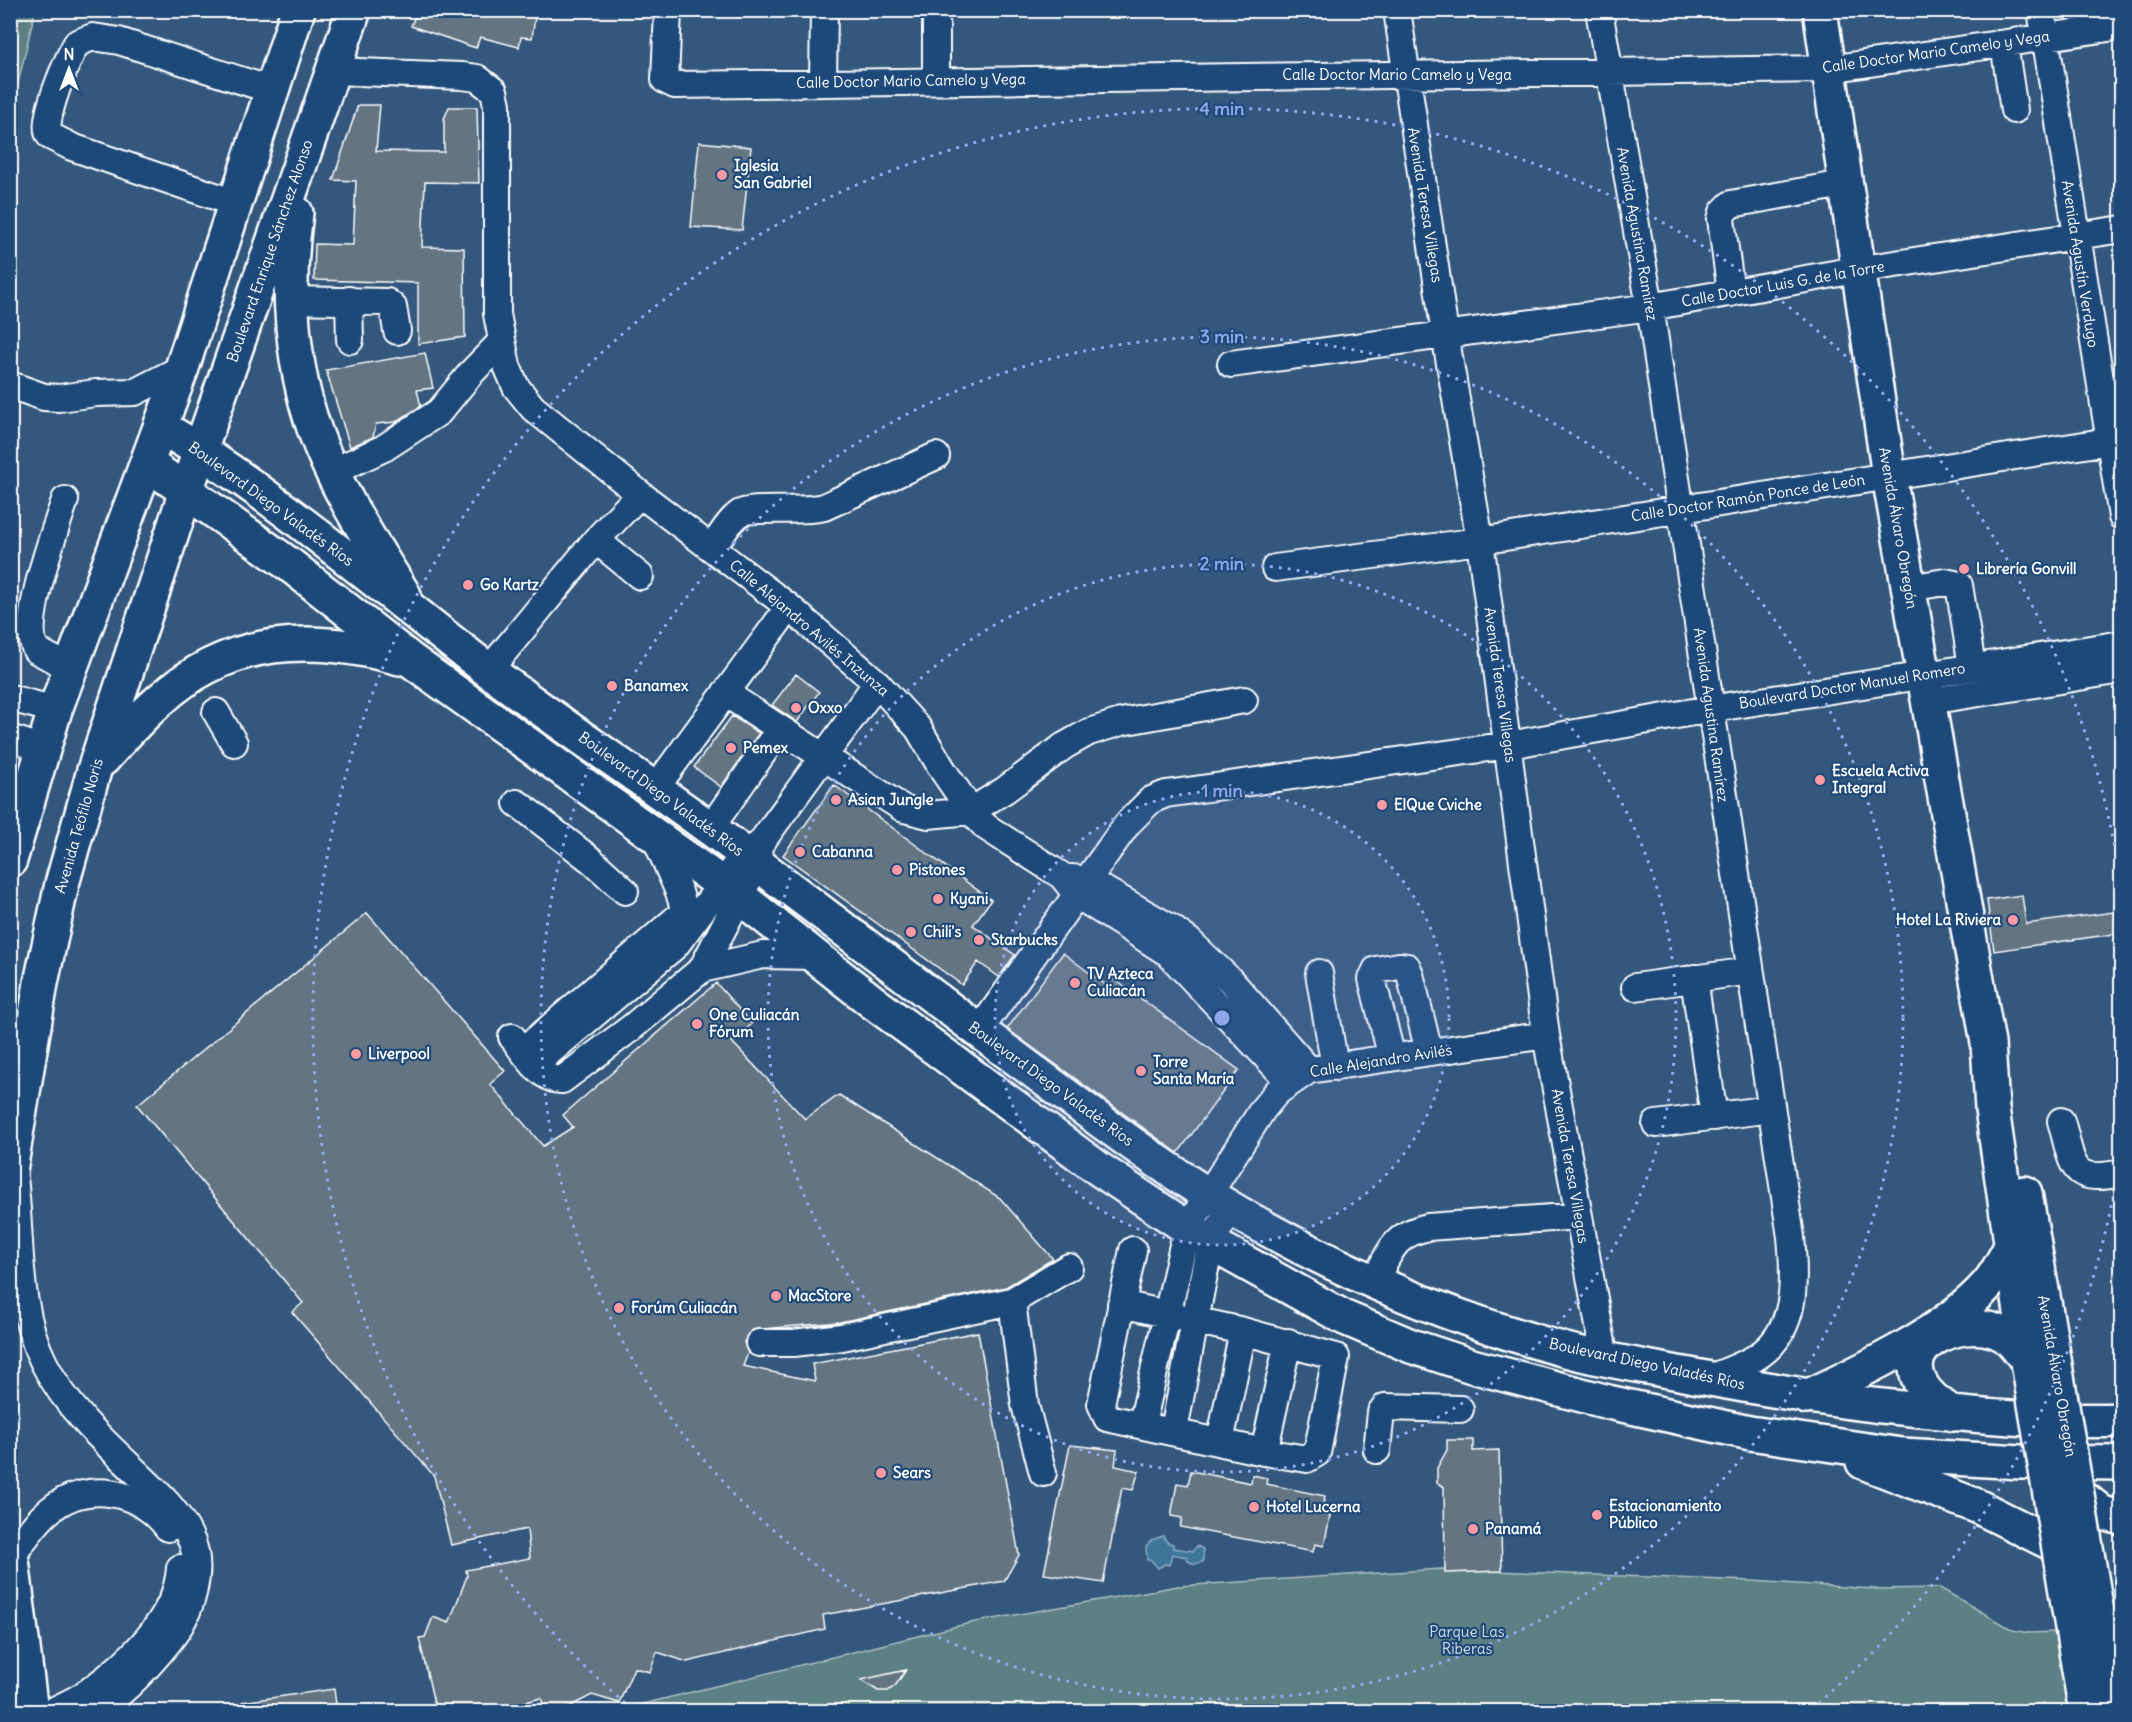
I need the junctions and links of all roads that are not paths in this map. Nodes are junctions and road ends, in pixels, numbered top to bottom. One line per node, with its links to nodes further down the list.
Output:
1 (298, 10): 19 (main road)
2 (354, 10): 14 (main road, Boulevard Enrique Sánchez Alonso)
3 (668, 10): 18 (street, Calle Doctor Mario Camelo y Vega)
4 (824, 10): 18 (street)
5 (936, 10): 17 (street)
6 (1397, 10): 16 (street, Avenida Teresa Villegas)
7 (1599, 10): 15 (street, Avenida Agustina Ramírez)
8 (1820, 10): 13 (main road, Avenida Álvaro Obregón)
9 (2041, 10): 11 (street, Avenida Agustín Verdugo)
10 (2121, 26): 11 (street, Calle Doctor Mario Camelo y Vega)
11 (2046, 38): 12 (street, Calle Doctor Mario Camelo y Vega); 25 (street, Avenida Agustín Verdugo)
12 (2004, 44): 13 (street, Calle Doctor Mario Camelo y Vega); 20 (street)
13 (1829, 69): 15 (street, Calle Doctor Mario Camelo y Vega); 22 (main road, Avenida Álvaro Obregón)
14 (333, 71): 21 (main road, Boulevard Enrique Sánchez Alonso); 34 (street, Calle Alejandro Avilés Inzunza)
15 (1608, 73): 16 (street, Calle Doctor Mario Camelo y Vega); 30 (street, Avenida Agustina Ramírez)
16 (1404, 75): 17 (street, Calle Doctor Mario Camelo y Vega); 32 (street, Avenida Teresa Villegas)
17 (936, 80): 18 (street, Calle Doctor Mario Camelo y Vega)
18 (823, 82)
19 (272, 90): 23 (main road); 23 (street)
20 (2014, 110)
21 (304, 157): 28 (main road); 40 (main road, Boulevard Enrique Sánchez Alonso)
22 (1844, 184): 26 (main road, Avenida Álvaro Obregón); 27 (street)
23 (235, 203): 36 (main road)
24 (2121, 229): 25 (street, Calle Doctor Luis G. de la Torre)
25 (2075, 236): 26 (street, Calle Doctor Luis G. de la Torre); 39 (street, Avenida Agustín Verdugo)
26 (1856, 270): 27 (street, Calle Doctor Luis G. de la Torre); 44 (main road, Avenida Álvaro Obregón)
27 (1731, 293): 30 (street, Calle Doctor Luis G. de la Torre)
28 (292, 300): 29 (street); 43 (main road)
29 (349, 300): 31 (street); 33 (street)
30 (1650, 307): 32 (street, Calle Doctor Luis G. de la Torre); 48 (street, Avenida Agustina Ramírez)
31 (397, 331)
32 (1445, 334): 35 (street, Calle Doctor Luis G. de la Torre); 51 (street, Avenida Teresa Villegas)
33 (350, 340)
34 (501, 342): 43 (street); 46 (street, Calle Alejandro Avilés Inzunza)
35 (1232, 364)
36 (182, 368): 37 (street); 38 (main road)
37 (10, 385)
38 (161, 427): 40 (main road, Boulevard Diego Valadés Ríos); 42 (main road)
39 (2115, 440): 44 (street, Calle Doctor Ramón Ponce de León); 49 (street, Avenida Agustín Verdugo)
40 (201, 450): 45 (main road, Boulevard Enrique Sánchez Alonso); 57 (main road, Boulevard Diego Valadés Ríos)
41 (936, 456): 52 (street)
42 (148, 464): 45 (main road); 61 (main road)
43 (332, 472): 57 (main road)
44 (1888, 476): 48 (street, Calle Doctor Ramón Ponce de León); 55 (main road, Avenida Álvaro Obregón)
45 (186, 491): 59 (main road); 78 (main road, Avenida Teófilo Noris)
46 (640, 494): 50 (street); 52 (street, Calle Alejandro Avilés Inzunza)
47 (65, 500): 61 (street)
48 (1681, 509): 51 (street, Calle Doctor Ramón Ponce de León); 69 (street, Avenida Agustina Ramírez)
49 (2121, 517)
50 (596, 540): 54 (street); 62 (street)
51 (1480, 541): 53 (street, Calle Doctor Ramón Ponce de León); 75 (street, Avenida Teresa Villegas)
52 (712, 548): 56 (street, Calle Alejandro Avilés Inzunza)
53 (1275, 568)
54 (640, 576)
55 (1908, 588): 60 (street); 65 (main road, Avenida Álvaro Obregón)
56 (789, 607): 64 (street, Calle Alejandro Avilés Inzunza); 66 (street)
57 (414, 612): 62 (main road, Boulevard Diego Valadés Ríos)
58 (2121, 644): 60 (street, Boulevard Doctor Manuel Romero)
59 (412, 661): 78 (main road); 83 (main road)
60 (1971, 667): 65 (street, Boulevard Doctor Manuel Romero)
61 (72, 669): 70 (main road)
62 (488, 670): 79 (main road, Boulevard Diego Valadés Ríos)
63 (2121, 670): 65 (street, Boulevard Doctor Manuel Romero)
64 (878, 683): 77 (street); 81 (street, Calle Alejandro Avilés Inzunza)
65 (1926, 688): 69 (street, Boulevard Doctor Manuel Romero); 98 (main road, Avenida Álvaro Obregón)
66 (725, 693): 72 (street); 79 (street)
67 (10, 698): 70 (street)
68 (1244, 700): 81 (street)
69 (1710, 709): 75 (street, Boulevard Doctor Manuel Romero); 92 (street, Avenida Agustina Ramírez)
70 (55, 710): 76 (main road)
71 (216, 712): 74 (street)
72 (779, 730): 77 (street); 82 (street)
73 (10, 738): 76 (street)
74 (234, 743)
75 (1509, 745): 86 (street, Boulevard Doctor Manuel Romero); 97 (street, Avenida Teresa Villegas)
76 (44, 749): 85 (main road)
77 (824, 757): 81 (street); 84 (street)
78 (95, 767): 107 (main road, Avenida Teófilo Noris)
79 (654, 790): 82 (main road, Boulevard Diego Valadés Ríos)
80 (517, 803): 88 (street)
81 (970, 811): 86 (street, Calle Alejandro Avilés Inzunza)
82 (709, 830): 84 (main road, Boulevard Diego Valadés Ríos)
83 (655, 837): 87 (main road); 89 (street)
84 (754, 853): 87 (street); 96 (main road, Boulevard Diego Valadés Ríos)
85 (10, 860)
86 (1075, 884): 96 (street, Boulevard Doctor Manuel Romero); 102 (street, Calle Alejandro Avilés Inzunza)
87 (731, 890): 89 (street); 90 (main road); 91 (street)
88 (626, 891)
89 (687, 921): 91 (street)
90 (816, 956): 91 (street); 111 (main road)
91 (702, 969)
92 (1750, 971): 94 (street); 103 (street, Avenida Agustina Ramírez)
93 (1319, 973): 101 (street)
94 (1694, 978): 95 (street); 104 (street)
95 (1635, 987)
96 (979, 1031): 109 (main road, Boulevard Diego Valadés Ríos)
97 (1546, 1035): 99 (street, Calle Alejandro Avilés); 110 (street, Avenida Teresa Villegas)
98 (1988, 1043): 112 (main road, Avenida Álvaro Obregón); 126 (main road, Avenida Álvaro Obregón)
99 (1429, 1052): 100 (street, Calle Alejandro Avilés); 100 (street)
100 (1392, 1058): 101 (street, Calle Alejandro Avilés)
101 (1335, 1066): 102 (street, Calle Alejandro Avilés)
102 (1299, 1076): 109 (street, Calle Alejandro Avilés)
103 (1771, 1109): 104 (street); 127 (street, Avenida Agustina Ramírez)
104 (1714, 1116): 106 (street)
105 (2061, 1121): 108 (street)
106 (1656, 1124)
107 (11, 1167): 144 (street)
108 (2121, 1173)
109 (1220, 1202): 111 (street, Calle Alejandro Avilés); 115 (main road, Boulevard Diego Valadés Ríos)
110 (1579, 1216): 115 (street); 125 (street, Avenida Teresa Villegas)
111 (1199, 1236): 118 (street); 119 (main road); 120 (street)
112 (2011, 1246): 126 (main road, Avenida Álvaro Obregón); 128 (main road)
113 (1133, 1250): 117 (street)
114 (1069, 1267): 116 (street)
115 (1375, 1281): 125 (main road, Boulevard Diego Valadés Ríos)
116 (1012, 1300): 123 (street); 139 (street)
117 (1122, 1304): 118 (street); 132 (street)
118 (1167, 1313): 120 (street); 132 (street)
119 (1345, 1318): 124 (street); 135 (main road)
120 (1194, 1319): 121 (street); 133 (street)
121 (1243, 1331): 122 (street); 134 (street)
122 (1288, 1342): 124 (street); 137 (street)
123 (759, 1343)
124 (1336, 1356): 137 (street)
125 (1605, 1359): 127 (main road, Boulevard Diego Valadés Ríos)
126 (2041, 1361): 130 (main road); 140 (main road, Avenida Álvaro Obregón, bridge); 142 (main road, Avenida Álvaro Obregón, bridge)
127 (1708, 1378): 128 (main road, Boulevard Diego Valadés Ríos)
128 (1806, 1397): 130 (main road, Boulevard Diego Valadés Ríos)
129 (1460, 1409): 136 (street)
130 (1953, 1414): 131 (main road, Boulevard Diego Valadés Ríos)
131 (2121, 1420)
132 (1142, 1424): 133 (street)
133 (1174, 1430): 134 (street)
134 (1220, 1442): 137 (street)
135 (1822, 1445): 138 (main road); 142 (main road)
136 (1377, 1450)
137 (1264, 1452)
138 (2121, 1463)
139 (1042, 1473)
140 (2076, 1492): 141 (main road); 149 (main road, Avenida Álvaro Obregón, bridge)
141 (2121, 1518)
142 (2059, 1547): 148 (main road, Avenida Álvaro Obregón, bridge)
143 (11, 1550): 144 (street); 145 (main road)
144 (170, 1625): 146 (street); 147 (street)
145 (31, 1712)
146 (51, 1712)
147 (93, 1712)
148 (2086, 1712)
149 (2114, 1712)

